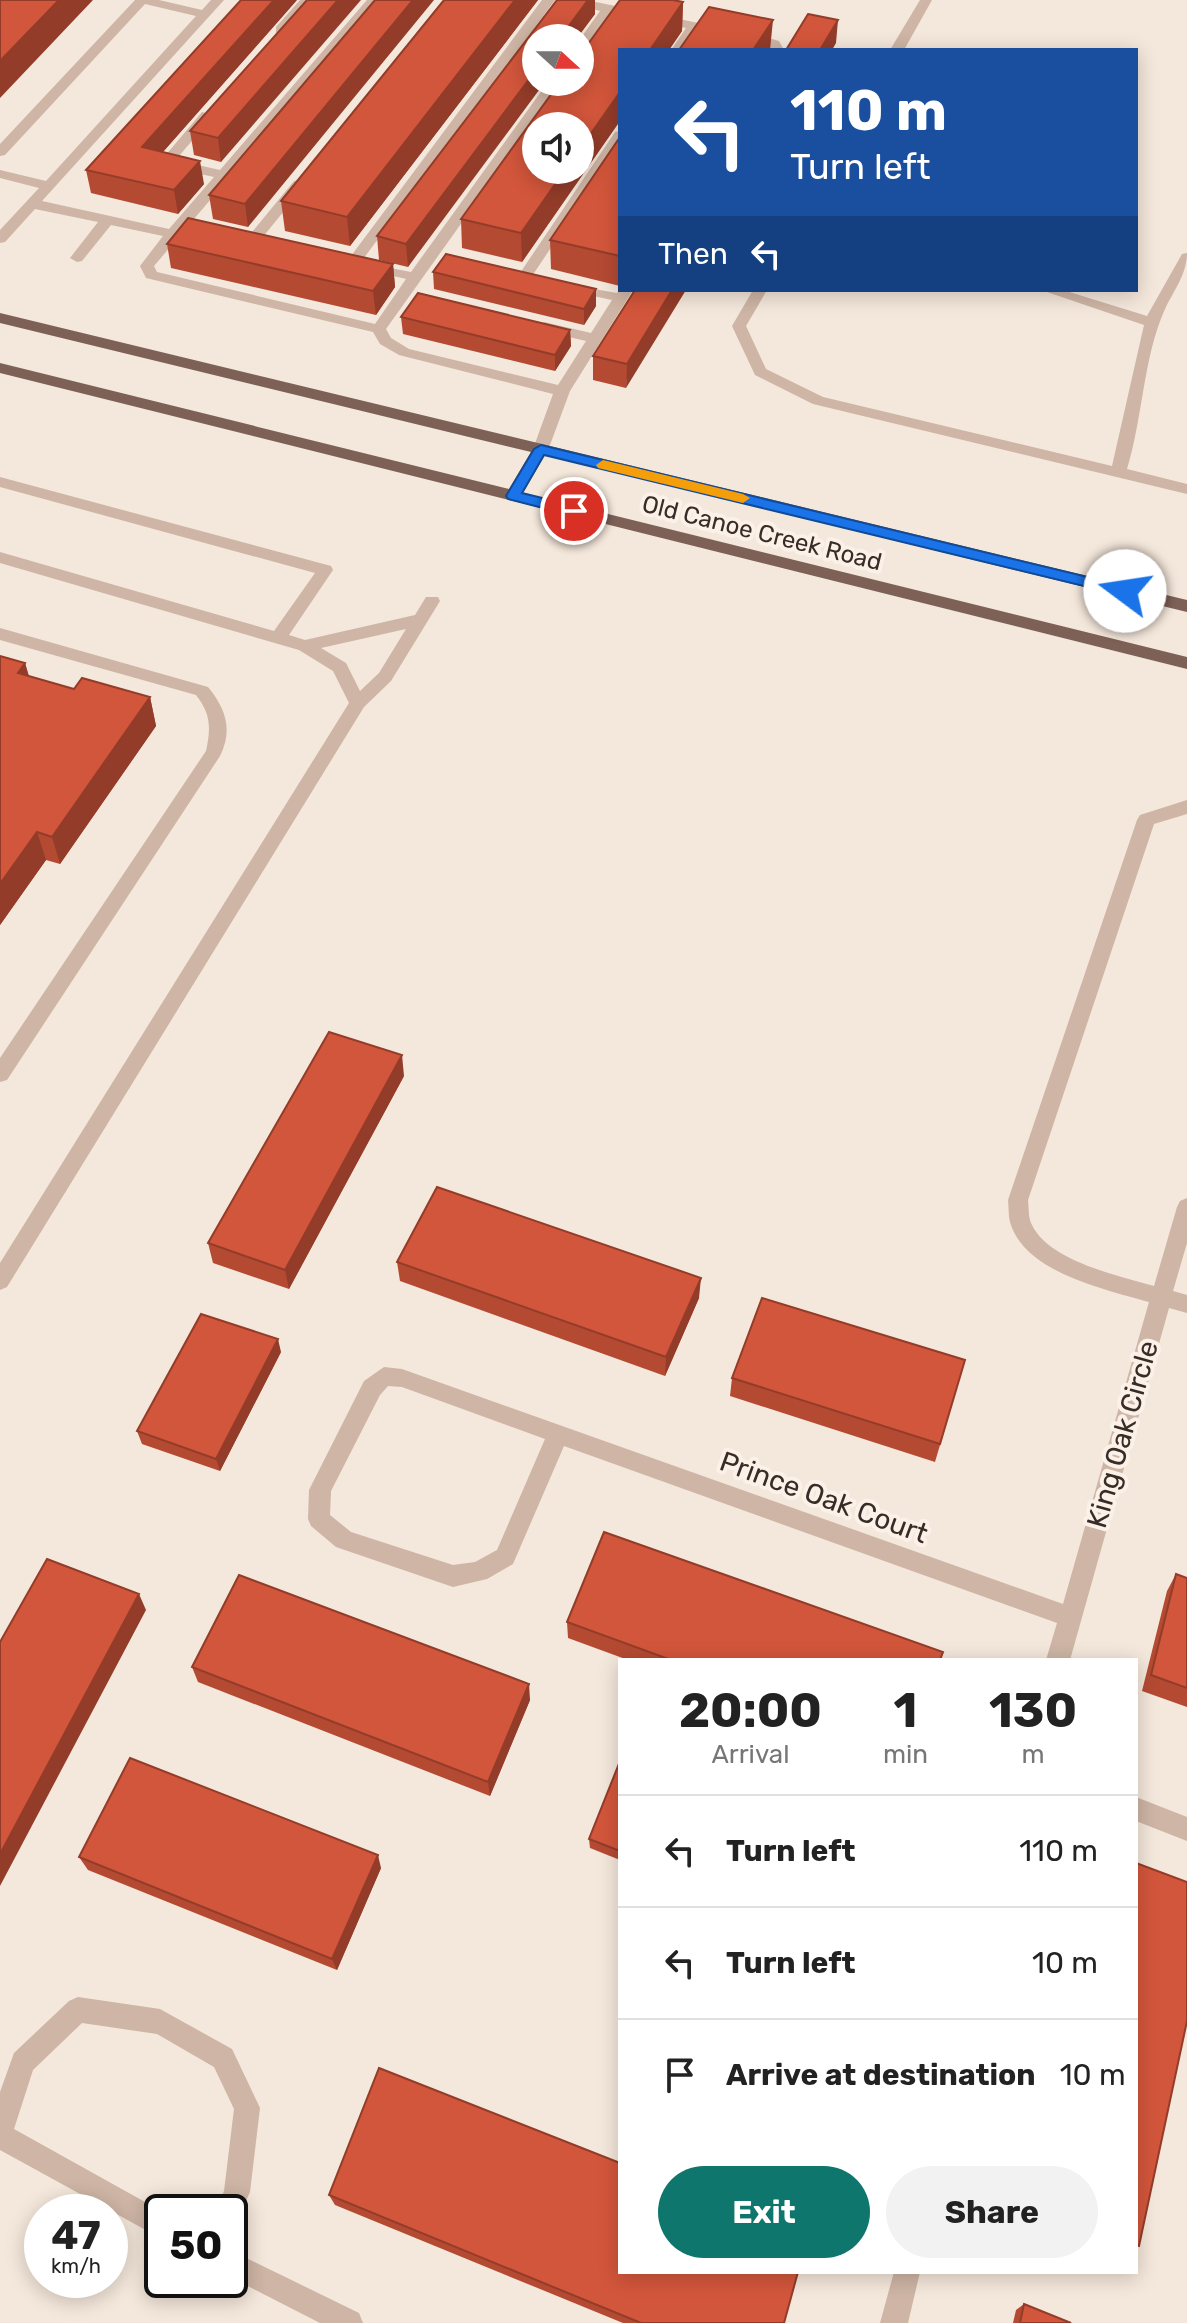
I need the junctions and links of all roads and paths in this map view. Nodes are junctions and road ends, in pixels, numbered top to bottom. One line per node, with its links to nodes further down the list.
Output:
1 (142, 0): 9 (street); 19 (street)
2 (218, 0): 9 (street)
3 (307, 0): 12 (street)
4 (374, 0): 22 (street)
5 (549, 0): 32 (street)
6 (567, 0): 8 (street)
7 (926, 0): 15 (street)
8 (608, 8): 10 (street); 11 (street)
9 (205, 14): 23 (street)
10 (694, 26): 13 (street); 14 (street)
11 (594, 28)
12 (276, 36)
13 (679, 48)
14 (776, 48)
15 (898, 48)
16 (546, 96): 32 (street)
17 (214, 108): 22 (street)
18 (618, 139): 33 (street)
19 (0, 152)
20 (311, 168): 28 (street)
21 (0, 174): 23 (street)
22 (223, 175): 26 (street)
23 (50, 186): 24 (street)
24 (34, 204): 25 (street); 27 (street)
25 (107, 220): 26 (street); 30 (street)
26 (183, 228): 40 (street)
27 (0, 239)
28 (282, 247)
29 (1187, 257): 39 (street)
30 (77, 258)
31 (509, 272): 33 (street)
32 (415, 277): 40 (street)
33 (539, 279): 36 (street)
34 (759, 292): 45 (street)
35 (1054, 292): 39 (street)
36 (624, 294): 41 (street)
37 (4, 321): 44 (main road, Old Canoe Creek Road)
38 (521, 321): 41 (street)
39 (1153, 323): 45 (street)
40 (379, 329): 43 (street)
41 (595, 339): 43 (street)
42 (0, 368): 48 (main road, Old Canoe Creek Road)
43 (566, 385): 44 (street)
44 (541, 449): 48 (main road); 51 (main road, Old Canoe Creek Road)
45 (1118, 472): 47 (street)
46 (0, 482): 54 (street)
47 (1187, 489)
48 (513, 496): 56 (main road, Old Canoe Creek Road)
49 (0, 557): 54 (street)
50 (432, 601): 52 (street)
51 (1187, 606)
52 (420, 620): 55 (street); 57 (street)
53 (0, 634): 59 (street)
54 (278, 638): 55 (street)
55 (305, 646): 57 (street)
56 (1187, 663)
57 (358, 703): 61 (street)
58 (1187, 807): 62 (street)
59 (0, 1074)
60 (1187, 1207): 62 (street, King Oak Circle)
61 (0, 1281)
62 (1162, 1296): 63 (street); 65 (street, King Oak Circle)
63 (1187, 1304)
64 (558, 1434): 64 (street, Prince Oak Court); 65 (street, Prince Oak Court)
65 (1070, 1617): 66 (street, King Oak Circle)
66 (1059, 1658)
67 (1138, 1810): 68 (street)
68 (1187, 1829)
69 (0, 2134): 70 (street); 71 (street)
70 (236, 2194)
71 (144, 2216)
72 (248, 2272): 74 (street)
73 (906, 2274): 75 (street)
74 (349, 2323)
75 (894, 2323)

